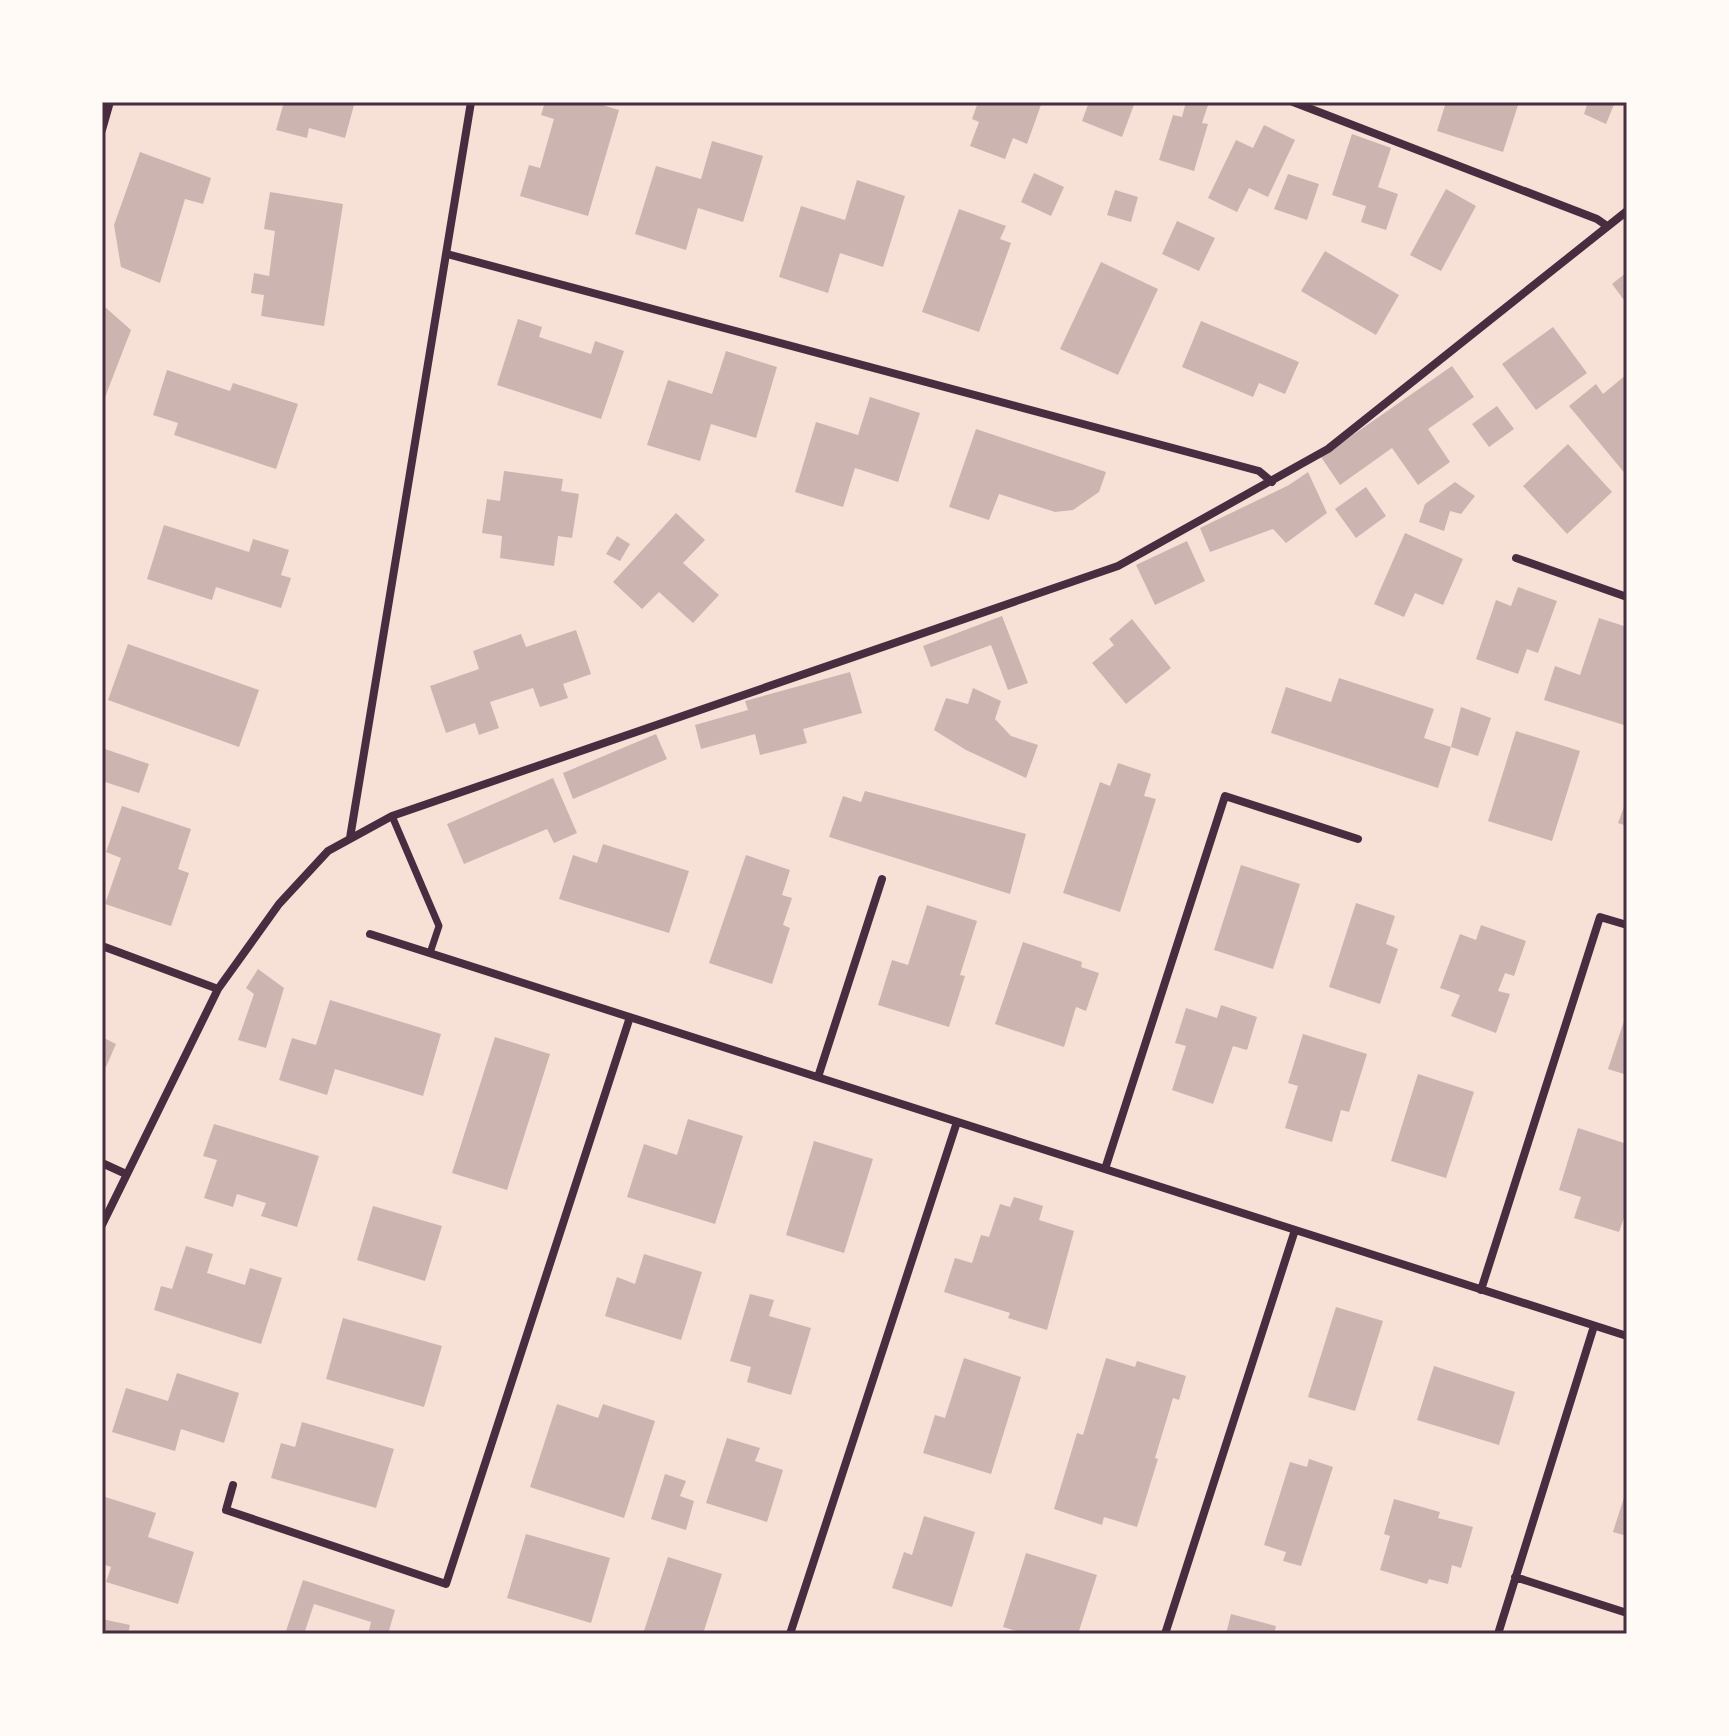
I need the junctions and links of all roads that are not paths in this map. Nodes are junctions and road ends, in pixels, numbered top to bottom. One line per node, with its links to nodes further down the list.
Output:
1 (110, 102): 4 (street)
2 (471, 102): 7 (street)
3 (1293, 102): 6 (street)
4 (102, 130)
5 (1627, 211): 6 (street)
6 (1607, 226): 8 (street)
7 (447, 254): 8 (street); 12 (street)
8 (1272, 482): 11 (street)
9 (1516, 558): 10 (street)
10 (1625, 594)
11 (392, 816): 12 (street); 18 (street)
12 (350, 838): 19 (street)
13 (1358, 839): 24 (street)
14 (882, 879): 21 (street)
15 (1627, 925): 28 (street)
16 (370, 934): 18 (street)
17 (102, 946): 19 (street)
18 (430, 953): 20 (street)
19 (218, 989): 25 (street)
20 (630, 1017): 21 (street); 31 (street)
21 (818, 1077): 22 (street)
22 (957, 1122): 24 (street); 34 (street)
23 (102, 1163): 25 (street)
24 (1105, 1169): 27 (street)
25 (126, 1174): 26 (street)
26 (102, 1225)
27 (1295, 1230): 28 (street); 35 (street)
28 (1481, 1290): 29 (street)
29 (1594, 1326): 30 (street); 32 (street)
30 (1627, 1336)
31 (233, 1485)
32 (1515, 1577): 33 (street); 36 (street)
33 (1627, 1613)
34 (790, 1634)
35 (1165, 1634)
36 (1498, 1634)

